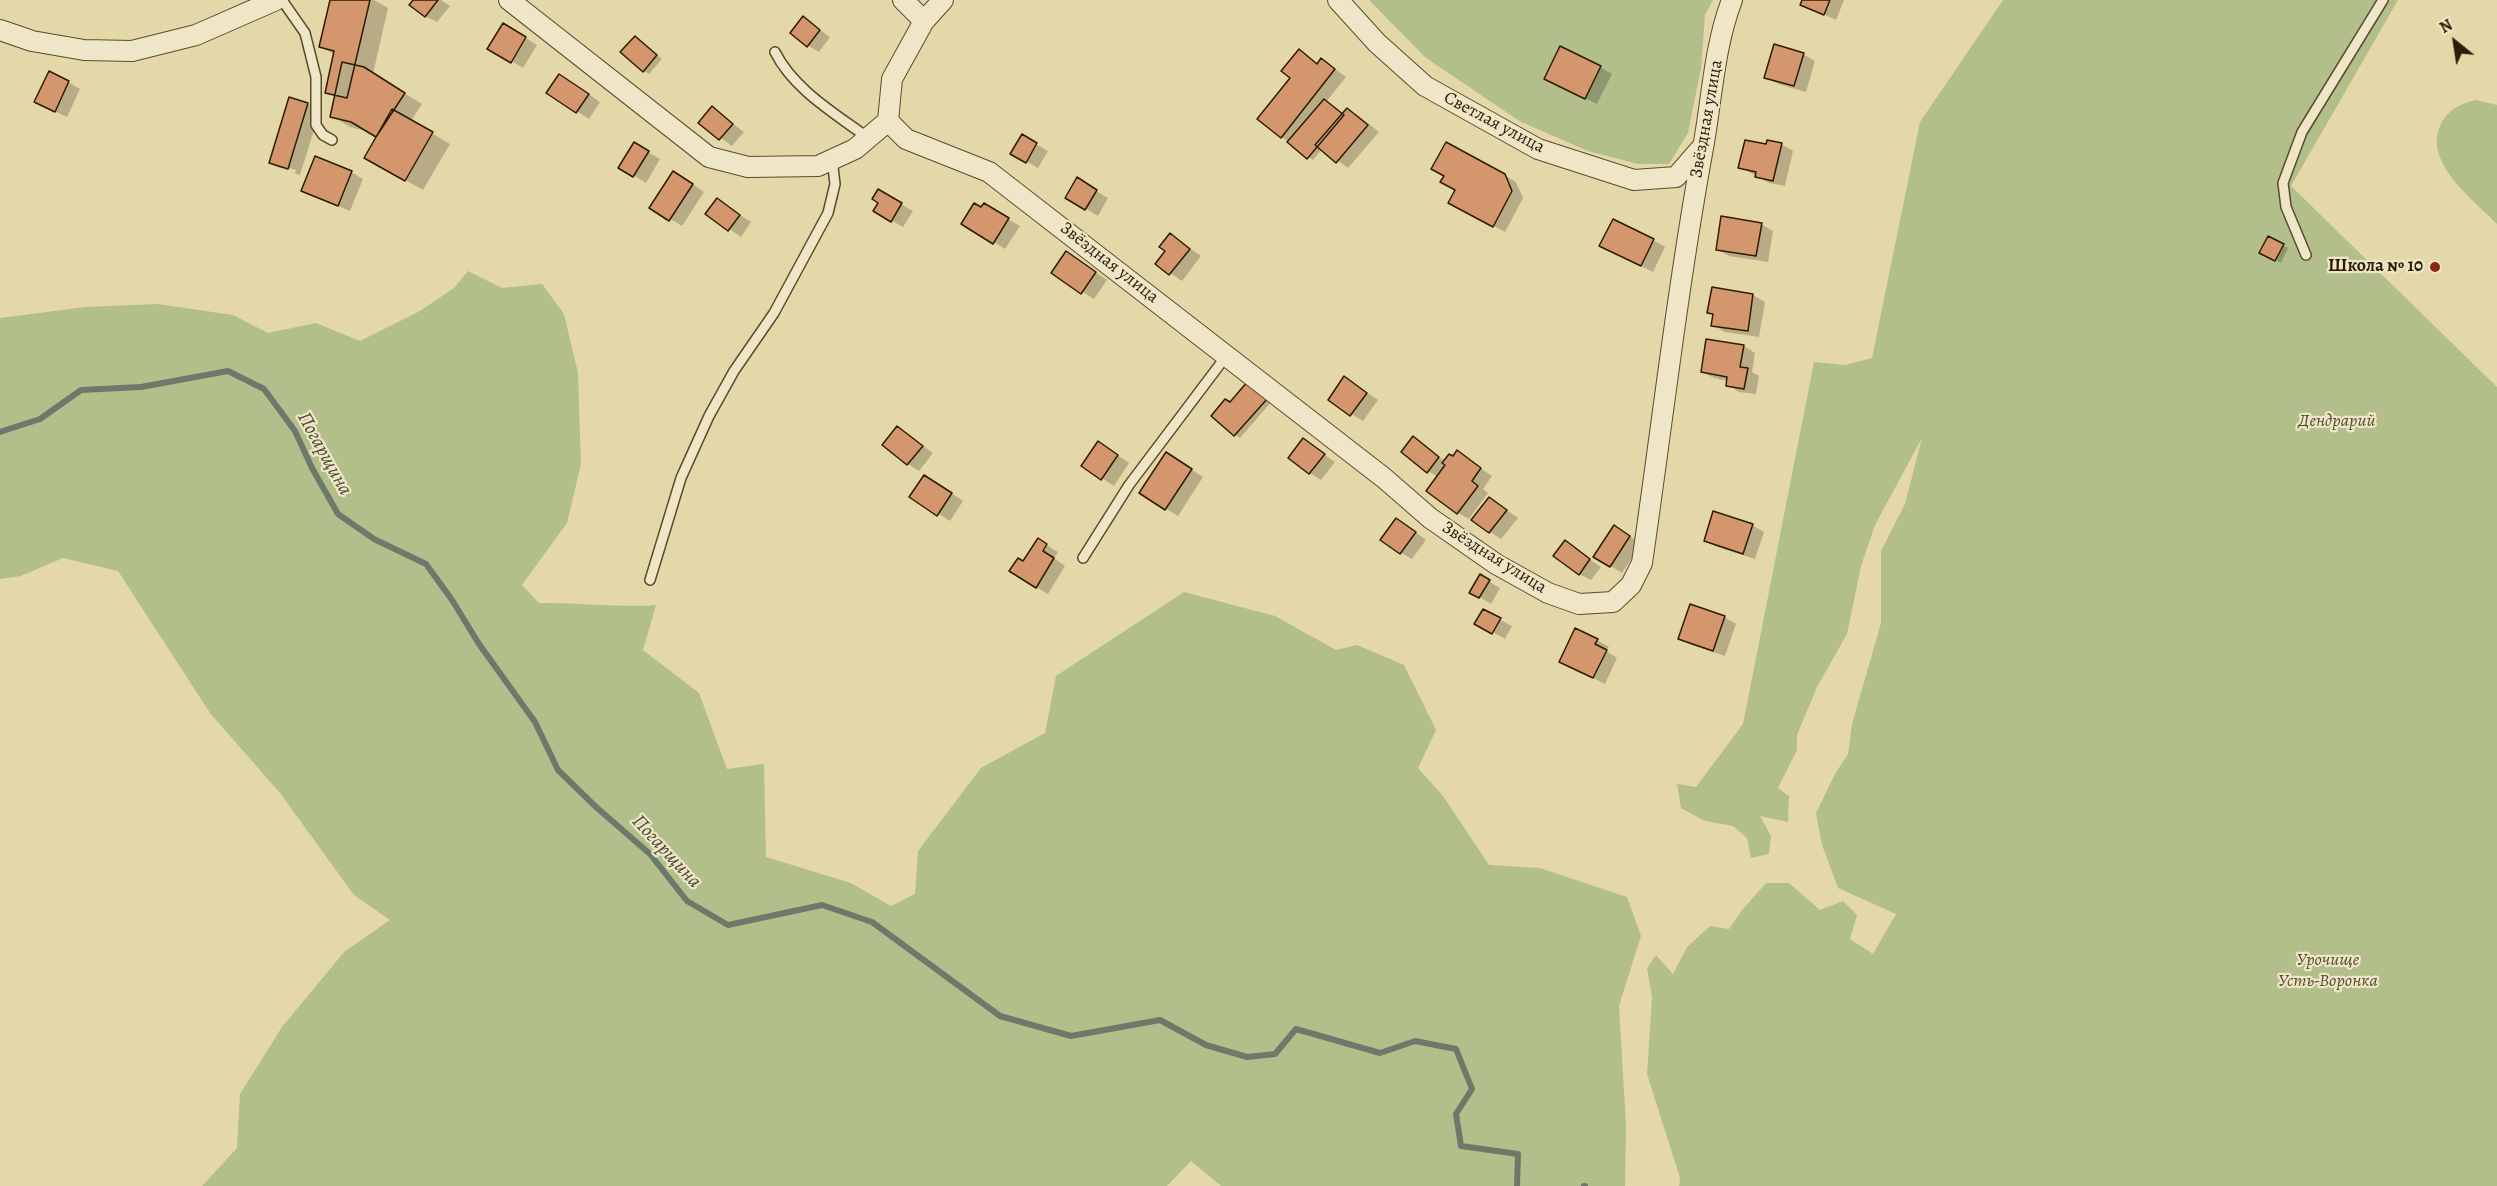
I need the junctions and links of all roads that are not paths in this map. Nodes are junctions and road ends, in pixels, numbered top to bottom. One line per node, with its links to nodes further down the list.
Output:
1 (276, 0): 10 (street)
2 (282, 0): 14 (lane)
3 (509, 0): 16 (street)
4 (903, 0): 9 (street)
5 (943, 0): 9 (street)
6 (1338, 0): 15 (street, Светлая улица)
7 (1732, 0): 15 (street, Звёздная улица)
8 (2383, 0): 17 (lane)
9 (924, 21): 12 (street)
10 (0, 30)
11 (775, 52): 13 (lane)
12 (888, 121): 13 (street); 18 (street, Звёздная улица)
13 (868, 138): 16 (street)
14 (332, 140)
15 (1704, 146): 18 (street, Звёздная улица)
16 (832, 159): 20 (lane)
17 (2306, 255)
18 (1227, 355): 19 (lane)
19 (1083, 558)
20 (650, 580)

